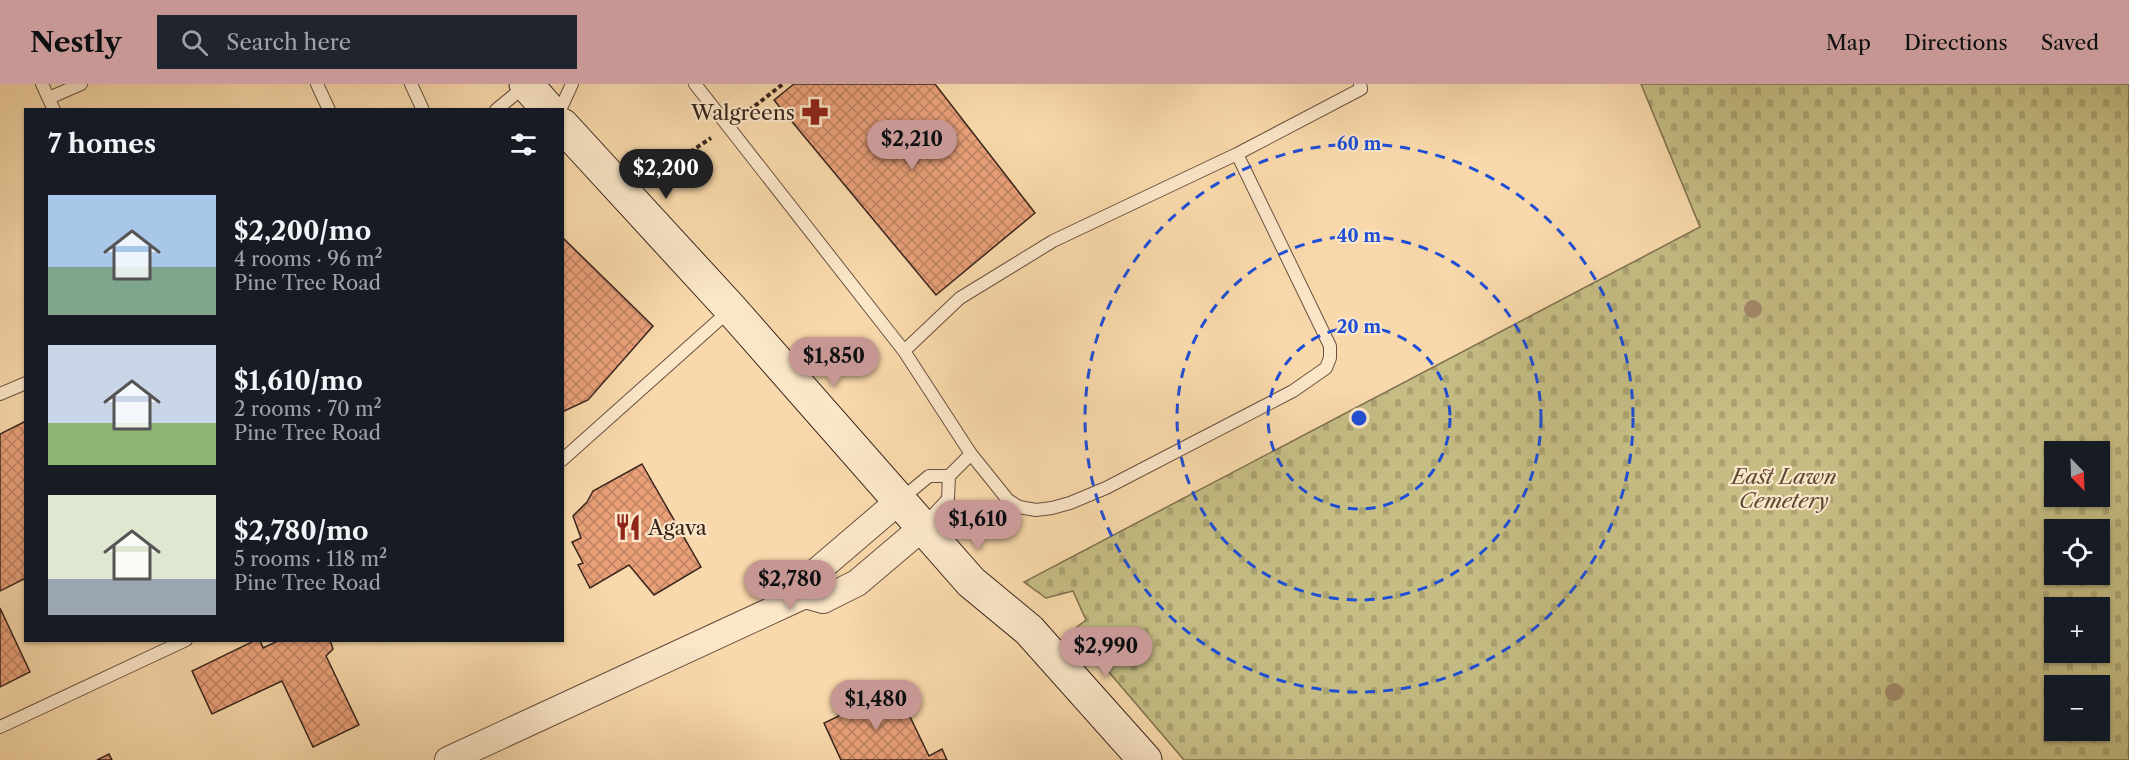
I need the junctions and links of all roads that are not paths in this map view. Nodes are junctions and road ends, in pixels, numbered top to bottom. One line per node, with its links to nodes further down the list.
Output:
1 (42, 84): 9 (lane)
2 (81, 84): 9 (lane)
3 (316, 84): 10 (lane)
4 (411, 84): 11 (lane)
5 (527, 84): 12 (lane); 13 (street)
6 (572, 84): 14 (lane)
7 (695, 84): 18 (lane)
8 (1360, 84): 16 (lane)
9 (52, 104)
10 (328, 108)
11 (422, 108)
12 (498, 108)
13 (547, 108)
14 (561, 108)
15 (564, 127): 17 (street)
16 (1237, 154): 18 (lane); 21 (lane)
17 (731, 309): 22 (lane); 24 (street)
18 (904, 351): 21 (lane)
19 (24, 383): 20 (lane)
20 (0, 394)
21 (971, 454): 23 (lane)
22 (564, 458)
23 (949, 476): 24 (lane); 25 (lane)
24 (900, 500): 25 (street); 26 (street)
25 (922, 527): 26 (street); 30 (street)
26 (805, 595): 29 (street)
27 (182, 642): 28 (lane)
28 (0, 727)
29 (448, 760)
30 (1145, 760)

